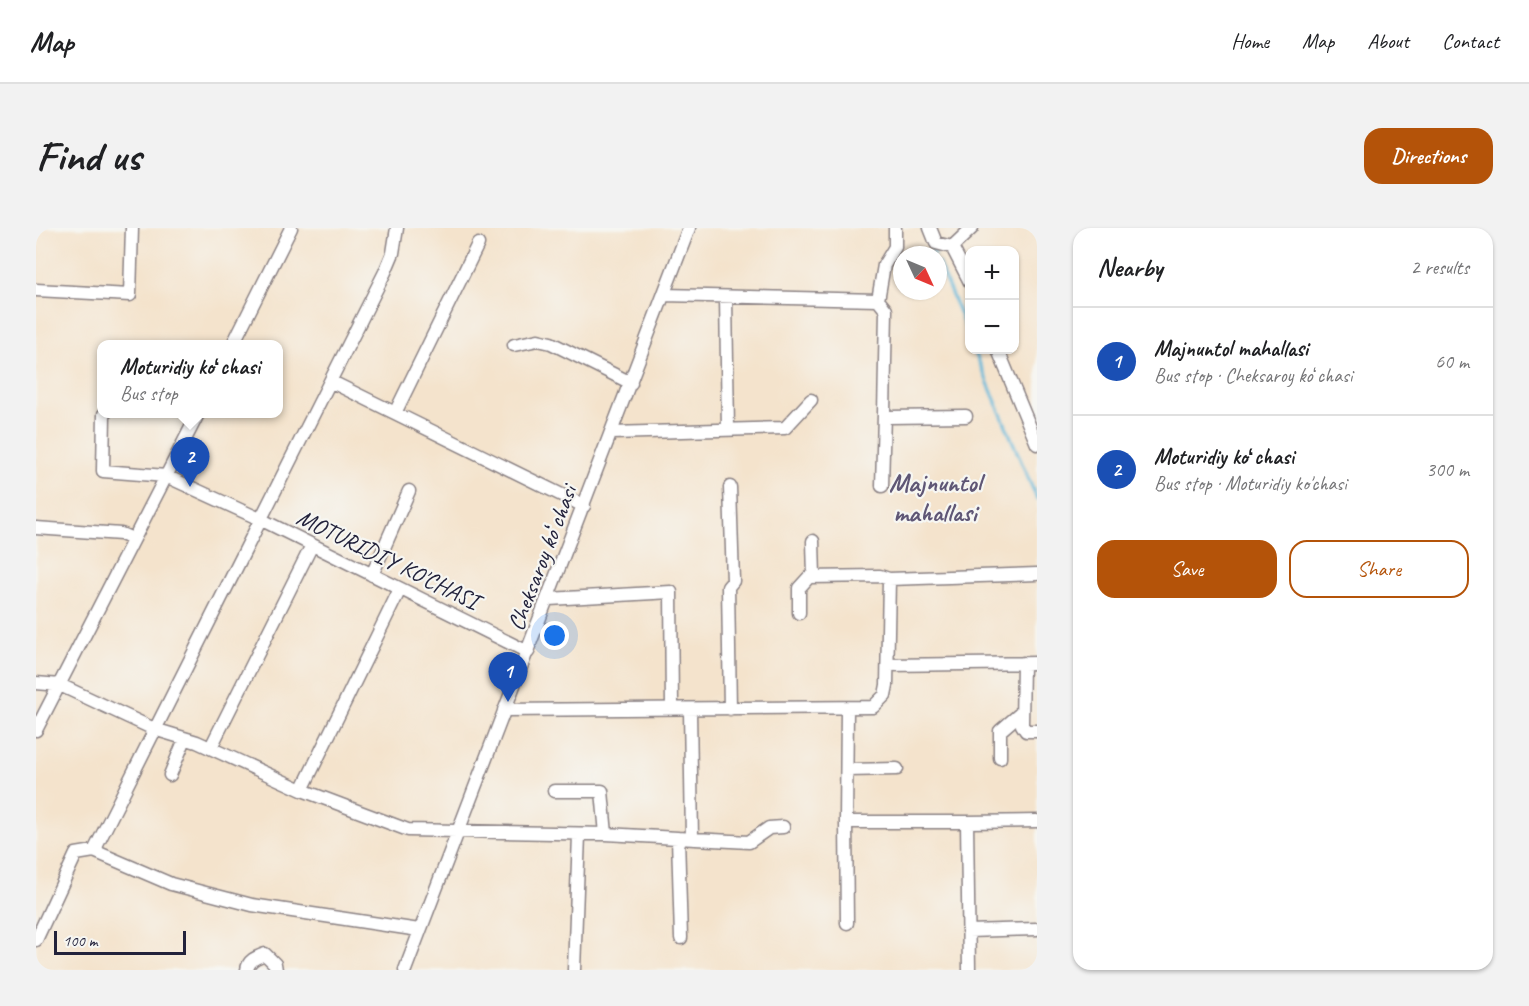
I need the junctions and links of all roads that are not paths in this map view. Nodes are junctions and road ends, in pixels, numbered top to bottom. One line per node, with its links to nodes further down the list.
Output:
1 (132, 228): 11 (street)
2 (291, 228): 15 (street)
3 (397, 228): 18 (street, MOTURIDIY KO'CHASI)
4 (690, 228): 12 (street, Cheksaroy koʻchasi)
5 (895, 228): 14 (street)
6 (930, 228): 9 (street)
7 (972, 228): 9 (street)
8 (478, 244): 21 (street)
9 (952, 247): 10 (street)
10 (965, 274)
11 (36, 290)
12 (664, 295): 13 (street); 19 (street, Cheksaroy koʻchasi)
13 (726, 297): 14 (street); 26 (street)
14 (878, 300): 22 (street)
15 (235, 340)
16 (514, 345): 19 (street)
17 (1000, 354): 28 (street)
18 (332, 381): 21 (street); 34 (street, MOTURIDIY KO'CHASI)
19 (631, 383): 27 (street, Cheksaroy koʻchasi)
20 (810, 399): 26 (street)
21 (396, 411): 33 (street)
22 (884, 414): 23 (street); 30 (street)
23 (966, 416)
24 (104, 418): 29 (street)
25 (196, 418): 29 (street)
26 (728, 430): 27 (street)
27 (612, 433): 33 (street, Cheksaroy koʻchasi)
28 (1037, 444)
29 (166, 476): 34 (street, MOTURIDIY KO'CHASI); 36 (street)
30 (882, 486)
31 (730, 487): 54 (street)
32 (409, 491): 40 (street)
33 (584, 506): 44 (street, Cheksaroy koʻchasi)
34 (262, 520): 38 (street, MOTURIDIY KO'CHASI); 58 (street, MOTURIDIY KO'CHASI)
35 (36, 528): 36 (street)
36 (133, 539): 51 (street)
37 (813, 541): 41 (street)
38 (312, 545): 40 (street, MOTURIDIY KO'CHASI); 62 (street)
39 (1037, 574): 42 (street)
40 (372, 575): 43 (street, MOTURIDIY KO'CHASI)
41 (812, 577): 42 (street); 45 (street)
42 (889, 579): 49 (street)
43 (400, 589): 46 (street, MOTURIDIY KO'CHASI); 67 (street)
44 (549, 599): 46 (street, Cheksaroy koʻchasi); 52 (street)
45 (799, 613)
46 (528, 652): 55 (street, Cheksaroy koʻchasi)
47 (1023, 663): 48 (street); 49 (street); 57 (street)
48 (1037, 663)
49 (888, 665): 53 (street)
50 (36, 683): 51 (street)
51 (60, 685): 58 (street); 59 (street)
52 (672, 708): 55 (street); 56 (street)
53 (847, 708): 54 (street); 65 (street)
54 (730, 709): 56 (street)
55 (504, 710): 73 (street, Cheksaroy koʻchasi)
56 (690, 710): 77 (street)
57 (1022, 712): 60 (street); 63 (street)
58 (154, 729): 61 (street); 78 (street, MOTURIDIY KO'CHASI)
59 (36, 730)
60 (1037, 731)
61 (185, 739): 62 (street); 66 (street)
62 (211, 747): 67 (street)
63 (1000, 758)
64 (897, 769): 65 (street)
65 (847, 770): 70 (street)
66 (170, 775)
67 (302, 790): 73 (street)
68 (554, 791): 74 (street)
69 (1037, 821): 71 (street)
70 (846, 822): 71 (street); 79 (street)
71 (967, 822): 82 (street)
72 (783, 827): 77 (street)
73 (457, 832): 75 (street); 81 (street, Cheksaroy koʻchasi)
74 (606, 834): 75 (street); 76 (street)
75 (579, 835): 88 (street)
76 (678, 838): 77 (street); 83 (street)
77 (692, 839)
78 (94, 851): 81 (street); 84 (street)
79 (847, 923)
80 (1037, 929): 82 (street)
81 (419, 930): 87 (street, Cheksaroy koʻchasi)
82 (968, 931): 89 (street)
83 (681, 938)
84 (36, 940)
85 (247, 970): 86 (street)
86 (276, 970)
87 (405, 970)
88 (574, 970)
89 (969, 970)

